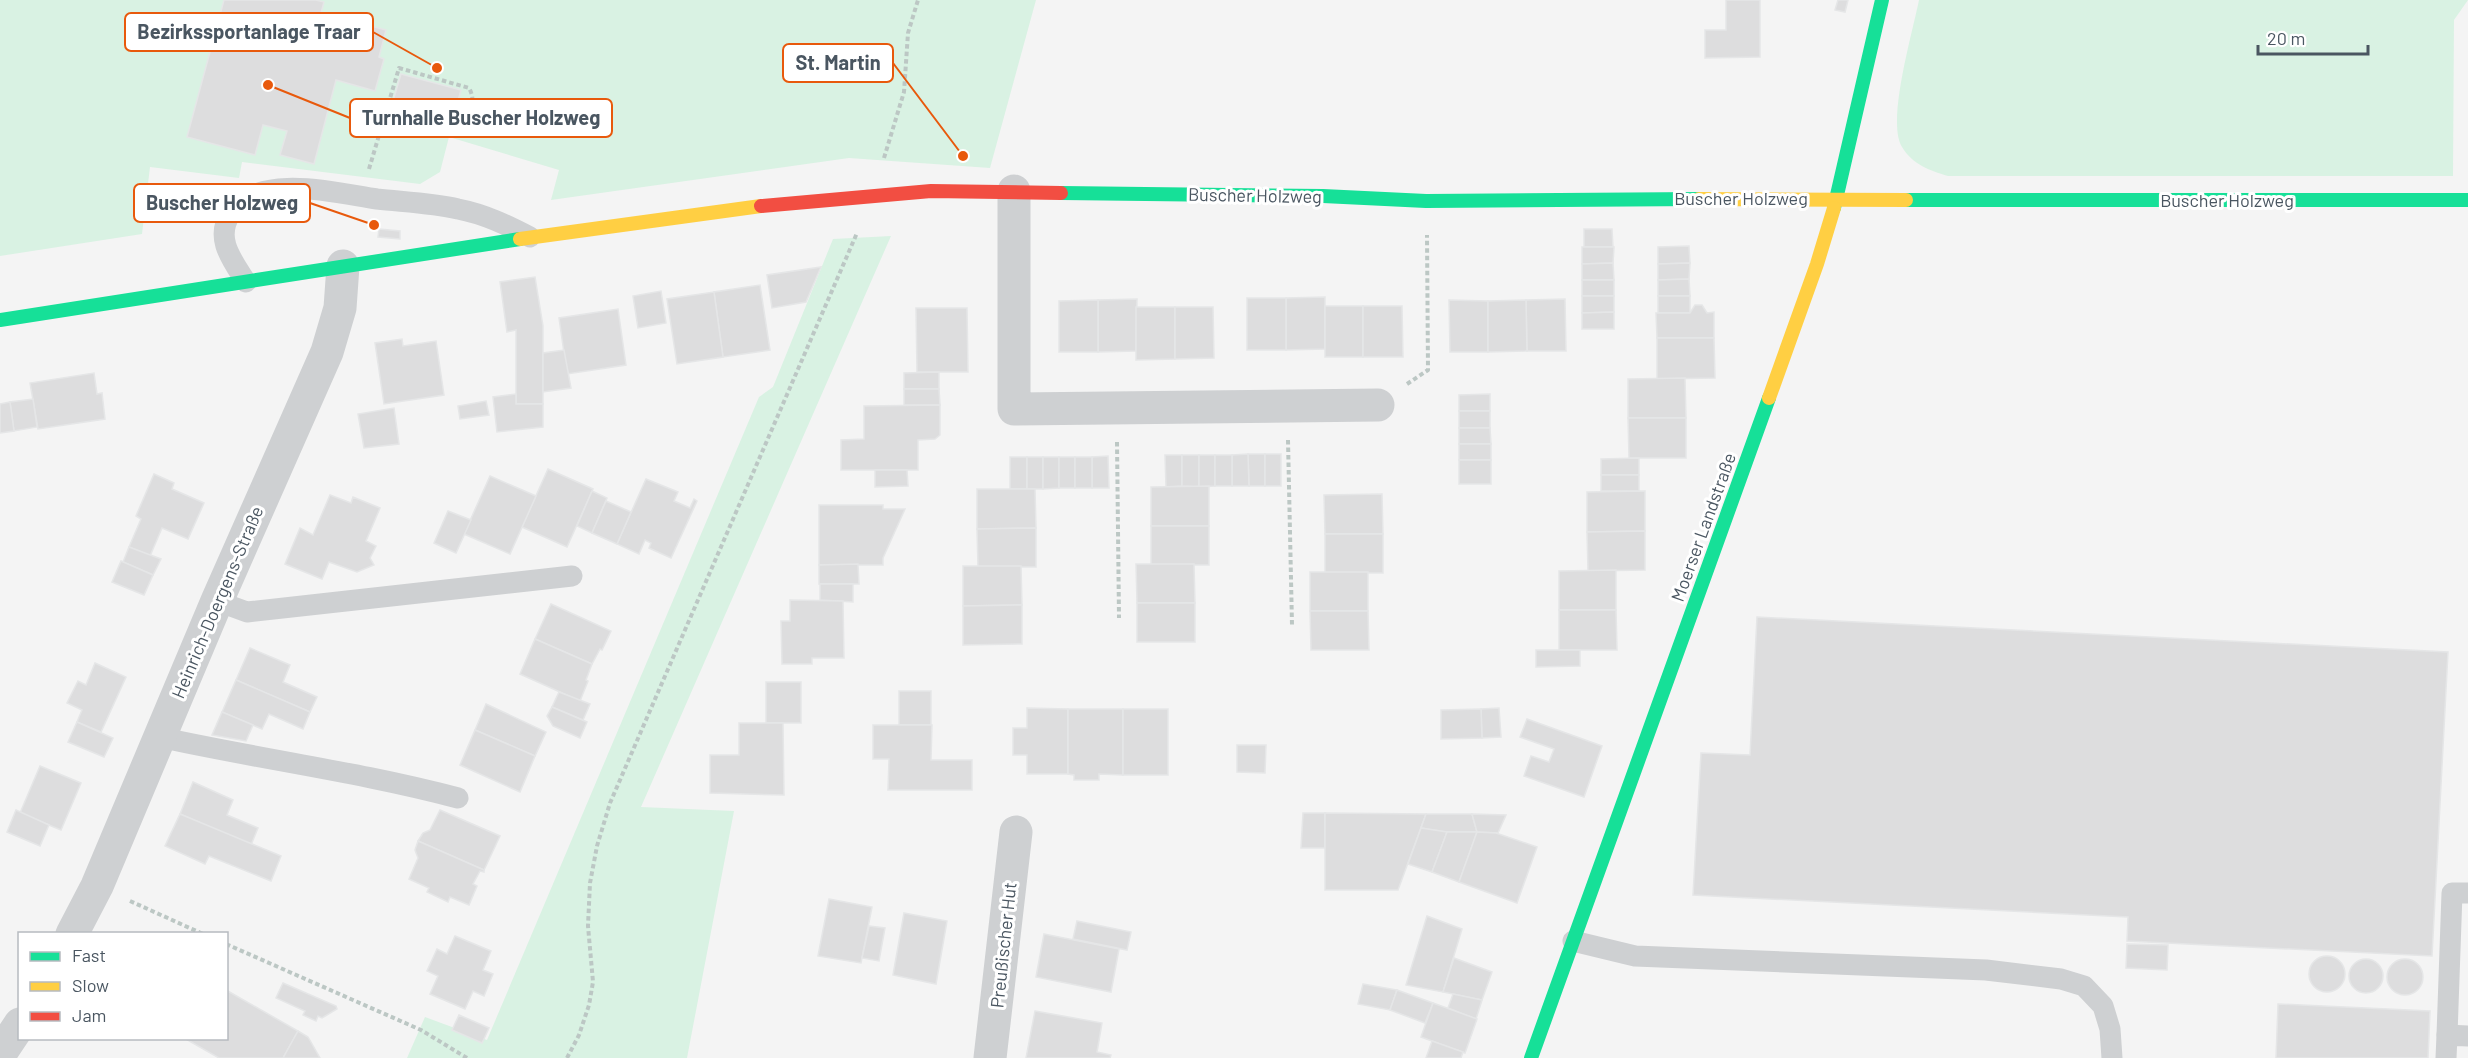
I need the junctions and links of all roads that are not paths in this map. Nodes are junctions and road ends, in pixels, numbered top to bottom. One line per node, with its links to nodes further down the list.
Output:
1 (1882, 0): 3 (street, Moerser Landstraße)
2 (1014, 191): 3 (street, Buscher Holzweg); 5 (street, Buscher Holzweg); 9 (street)
3 (1837, 199): 4 (street, Buscher Holzweg); 17 (street, Moerser Landstraße)
4 (2468, 200)
5 (530, 237): 6 (street, Buscher Holzweg); 7 (lane)
6 (343, 266): 7 (street, Buscher Holzweg); 11 (street, Heinrich-Doergens-Straße)
7 (246, 282): 8 (street, Buscher Holzweg)
8 (0, 320)
9 (1378, 405)
10 (572, 576): 11 (lane)
11 (217, 601): 12 (street, Heinrich-Doergens-Straße)
12 (159, 737): 13 (lane); 16 (street, Heinrich-Doergens-Straße)
13 (458, 798)
14 (1016, 832): 22 (street, Preußischer Hut)
15 (2468, 893): 19 (lane)
16 (73, 932)
17 (1573, 940): 23 (street, Moerser Landstraße); 24 (lane)
18 (18, 1027): 21 (street)
19 (2447, 1035): 20 (lane); 25 (lane)
20 (2468, 1036)
21 (0, 1054)
22 (990, 1058)
23 (1531, 1058)
24 (2112, 1058)
25 (2446, 1058)

